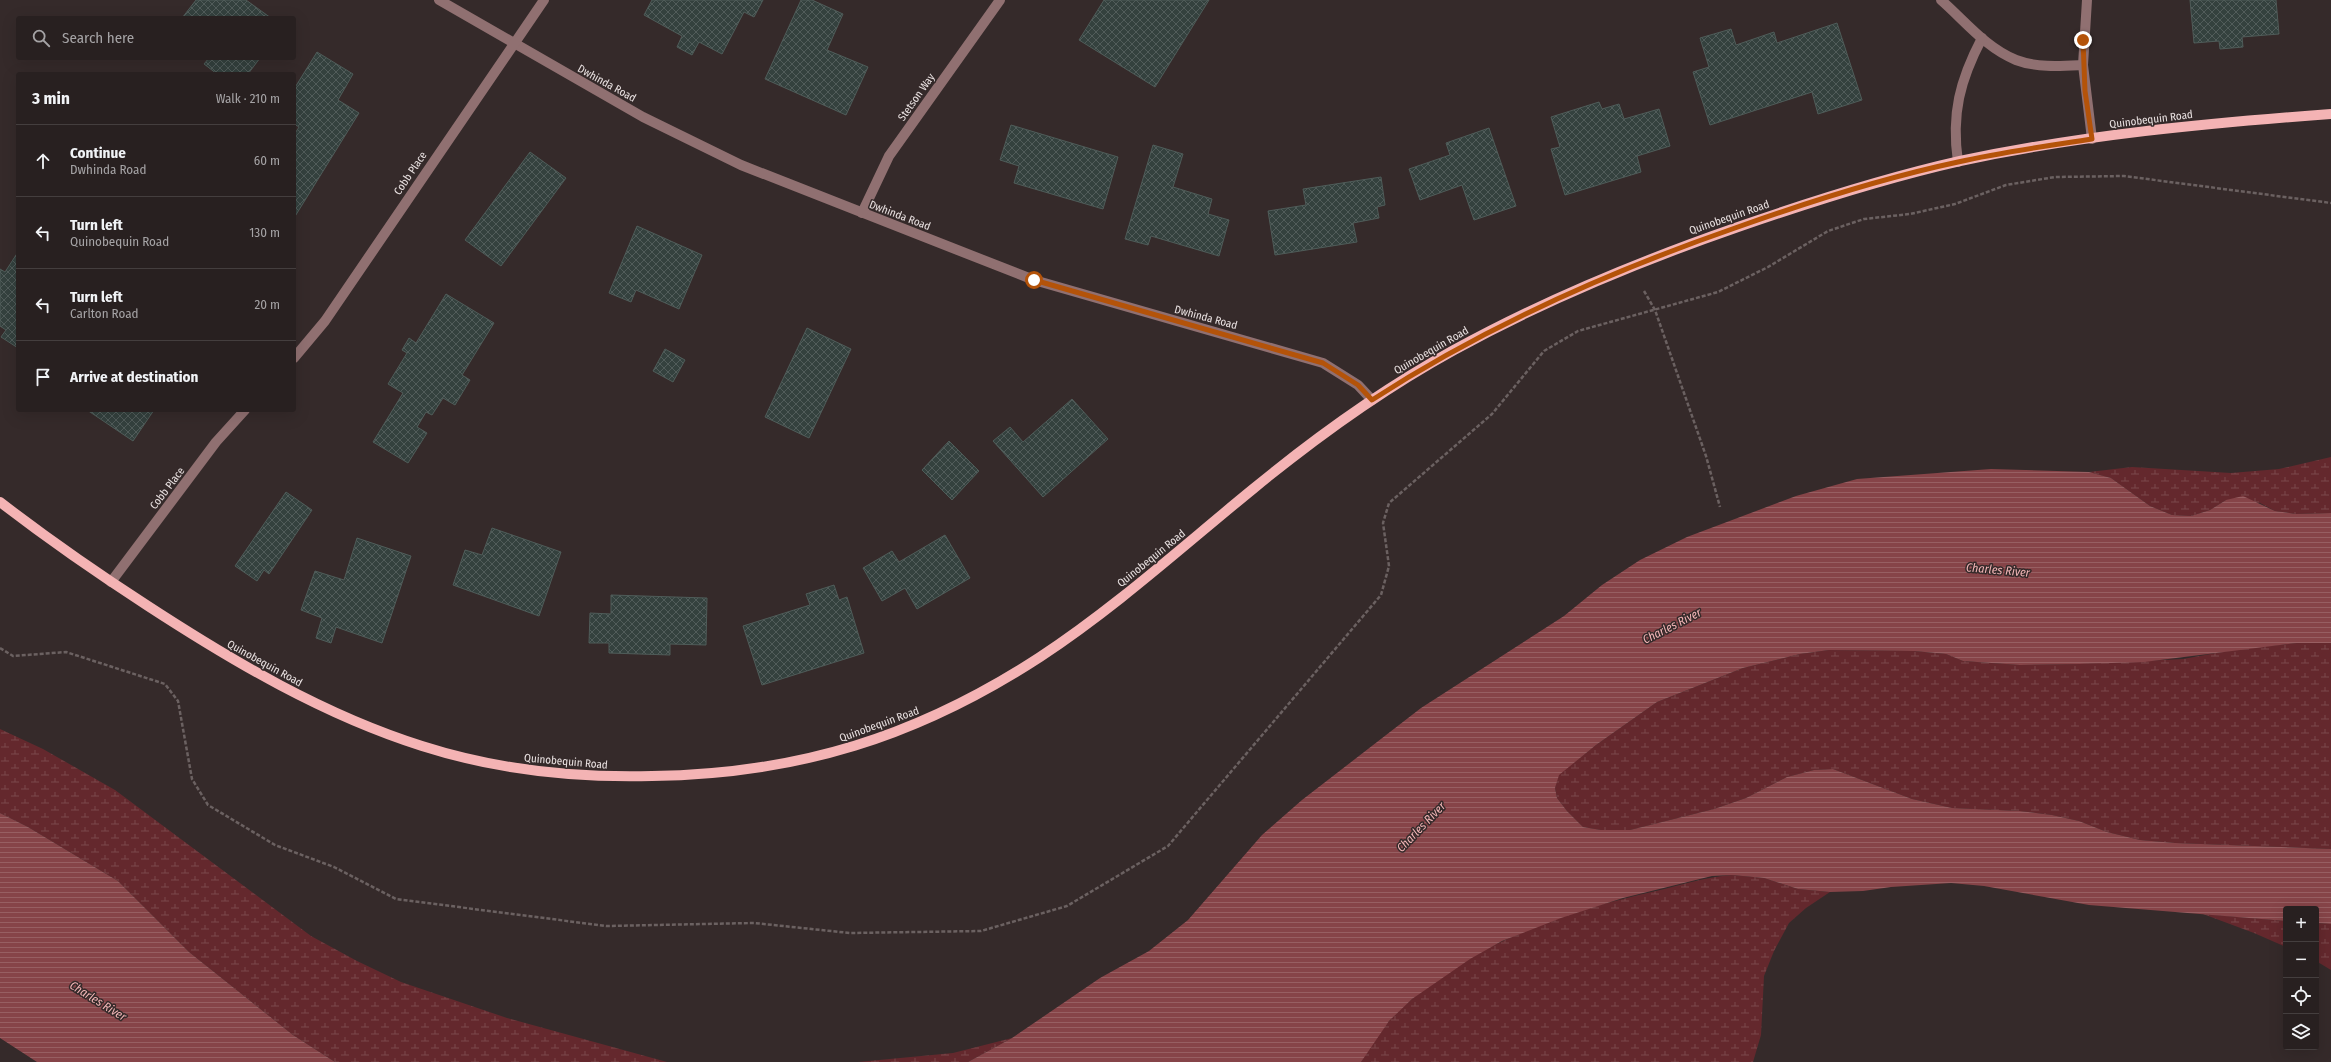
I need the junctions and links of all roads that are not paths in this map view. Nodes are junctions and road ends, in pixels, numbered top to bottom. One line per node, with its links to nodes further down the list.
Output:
1 (439, 0): 7 (street, Dwhinda Road)
2 (544, 0): 7 (street, Cobb Place)
3 (1000, 0): 12 (street, Stetson Way)
4 (1941, 0): 6 (street)
5 (2087, 0): 8 (street)
6 (1982, 38): 8 (street); 11 (street)
7 (512, 44): 12 (street, Dwhinda Road); 13 (street, Cobb Place)
8 (2084, 65): 10 (street)
9 (2331, 114): 10 (main road, Quinobequin Road)
10 (2092, 139): 11 (main road, Quinobequin Road)
11 (1958, 162): 14 (main road, Quinobequin Road)
12 (862, 214): 14 (street, Dwhinda Road)
13 (296, 356)
14 (1372, 400): 17 (main road, Quinobequin Road)
15 (243, 412): 17 (street, Cobb Place)
16 (0, 502): 17 (main road, Quinobequin Road)
17 (111, 582)

